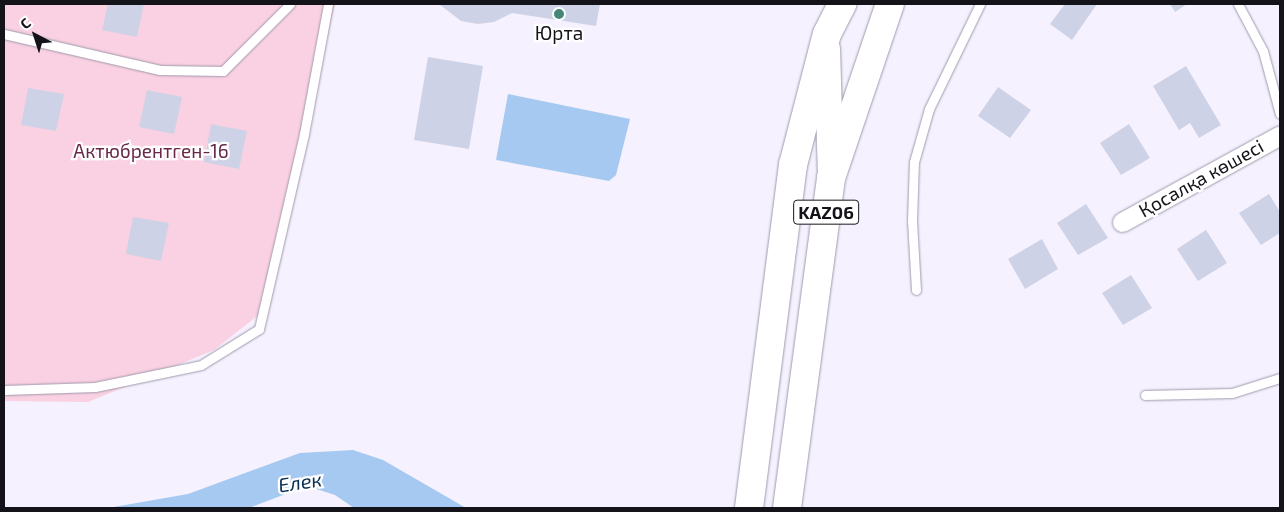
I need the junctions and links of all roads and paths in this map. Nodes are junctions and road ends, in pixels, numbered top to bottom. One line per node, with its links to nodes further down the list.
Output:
1 (290, 4): 8 (lane)
2 (328, 4): 16 (lane)
3 (828, 4): 9 (street)
4 (842, 4): 9 (highway, KАZ06)
5 (890, 4): 12 (highway, KАZ06)
6 (980, 4): 14 (lane)
7 (1238, 4): 10 (lane)
8 (4, 34)
9 (827, 34): 12 (street); 18 (highway, KАZ06)
10 (1280, 114)
11 (1280, 135): 13 (street, Қосалқа көшесі)
12 (831, 178): 19 (highway, KАZ06)
13 (1122, 222)
14 (916, 290)
15 (1280, 378): 17 (lane)
16 (4, 390)
17 (1145, 395)
18 (749, 508)
19 (787, 508)

